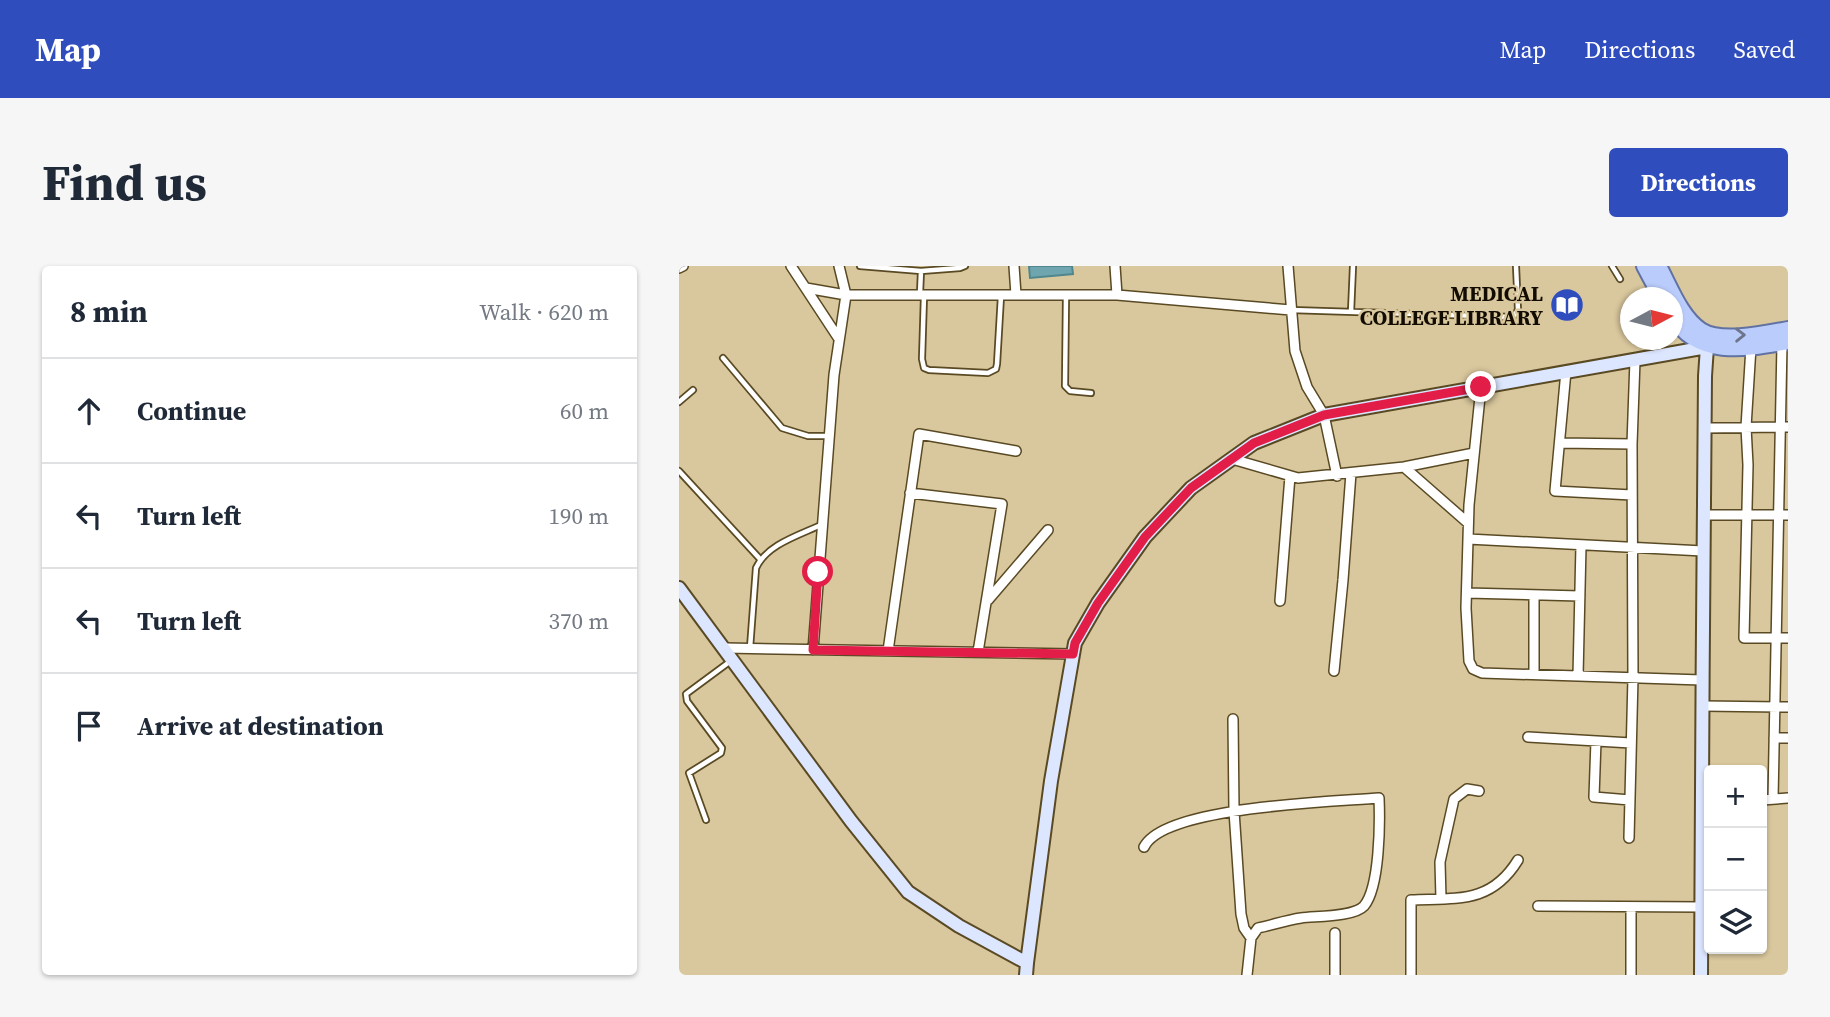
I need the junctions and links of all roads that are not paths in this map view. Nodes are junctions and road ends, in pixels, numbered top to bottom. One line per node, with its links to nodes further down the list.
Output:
1 (791, 266): 16 (street)
2 (839, 266): 18 (street)
3 (860, 266): 13 (lane)
4 (965, 266): 13 (lane)
5 (1014, 266): 20 (street)
6 (1115, 266): 22 (street)
7 (1288, 266): 23 (street)
8 (1353, 266): 24 (lane)
9 (1516, 266): 24 (lane)
10 (1612, 266): 14 (lane)
11 (1644, 266): 15 (main road)
12 (1659, 266): 28 (main road)
13 (922, 271): 17 (lane)
14 (1620, 279)
15 (1655, 287)
16 (806, 288): 18 (street); 27 (street)
17 (922, 294): 18 (street); 19 (street); 19 (lane)
18 (846, 295): 27 (street)
19 (1001, 295): 20 (street)
20 (1016, 295): 21 (street)
21 (1066, 295): 22 (street); 35 (lane)
22 (1117, 295): 23 (street)
23 (1291, 310): 24 (lane); 37 (street)
24 (1351, 312)
25 (1683, 330): 28 (main road)
26 (1786, 338): 28 (main road, one-way to 26); 29 (main road); 38 (street)
27 (839, 339): 41 (street)
28 (1709, 340): 29 (main road); 31 (main road); 39 (main road)
29 (1751, 347): 40 (street)
30 (723, 358): 41 (lane)
31 (1635, 360): 32 (main road); 43 (street)
32 (1566, 371): 33 (main road); 42 (street)
33 (1481, 387): 37 (main road); 45 (street)
34 (693, 390): 36 (lane)
35 (1091, 393)
36 (679, 402)
37 (1324, 415): 46 (main road); 51 (street)
38 (1785, 427): 40 (street); 56 (street)
39 (1704, 428): 40 (street); 54 (main road)
40 (1746, 428): 55 (street)
41 (830, 436): 58 (street)
42 (1560, 443): 43 (street); 53 (street)
43 (1632, 444): 53 (street)
44 (1016, 451): 52 (street)
45 (1474, 453): 47 (street); 57 (street)
46 (1232, 459): 50 (street); 78 (main road)
47 (1404, 467): 49 (street); 57 (street)
48 (679, 471): 64 (lane)
49 (1351, 473): 51 (street); 79 (street)
50 (1290, 476): 51 (street); 70 (street)
51 (1338, 476)
52 (910, 493): 69 (street); 75 (street)
53 (1632, 495): 62 (street)
54 (1703, 515): 55 (street); 63 (main road)
55 (1747, 515): 56 (street); 71 (street)
56 (1784, 515): 71 (street)
57 (1468, 523): 60 (street)
58 (823, 524): 64 (lane); 74 (street)
59 (1048, 530): 69 (street)
60 (1468, 539): 61 (street); 66 (street)
61 (1581, 545): 62 (street); 68 (street)
62 (1632, 547): 63 (street); 82 (street)
63 (1703, 551): 83 (main road)
64 (760, 559): 73 (lane)
65 (679, 588): 77 (main road)
66 (1467, 593): 67 (street); 80 (street)
67 (1534, 595): 68 (street); 80 (street)
68 (1580, 596): 81 (street)
69 (986, 601): 76 (street)
70 (1280, 601)
71 (1775, 638): 72 (street); 85 (street)
72 (1788, 638)
73 (750, 649): 74 (street); 77 (street)
74 (813, 650): 75 (street)
75 (888, 650): 76 (street)
76 (978, 652): 78 (street)
77 (729, 654): 100 (lane); 111 (main road)
78 (1073, 654): 111 (main road)
79 (1334, 671)
80 (1534, 674): 81 (street)
81 (1578, 676): 82 (street)
82 (1633, 677): 83 (street); 92 (street)
83 (1702, 680): 84 (main road)
84 (1703, 706): 85 (street); 93 (main road)
85 (1774, 707): 86 (street); 89 (street)
86 (1788, 707)
87 (1233, 719): 99 (street)
88 (1528, 737): 91 (street)
89 (1774, 738): 90 (street); 96 (street)
90 (1788, 738)
91 (1596, 741): 92 (street); 97 (street)
92 (1632, 743): 97 (street)
93 (1705, 765)
94 (1479, 791): 105 (street)
95 (1788, 798): 96 (street)
96 (1773, 799): 98 (street)
97 (1630, 800): 102 (street)
98 (1767, 800)
99 (1234, 811): 103 (street); 110 (street); 110 (street)
100 (706, 820)
101 (1705, 828): 108 (main road)
102 (1629, 838)
103 (1144, 846)
104 (1518, 860): 105 (street)
105 (1441, 899): 114 (street)
106 (1538, 906): 107 (street)
107 (1631, 907): 108 (street); 115 (street)
108 (1702, 908): 116 (main road)
109 (1335, 933): 113 (street)
110 (1251, 938): 112 (street)
111 (1026, 969)
112 (1247, 975)
113 (1335, 975)
114 (1411, 975)
115 (1631, 975)
116 (1701, 975)

